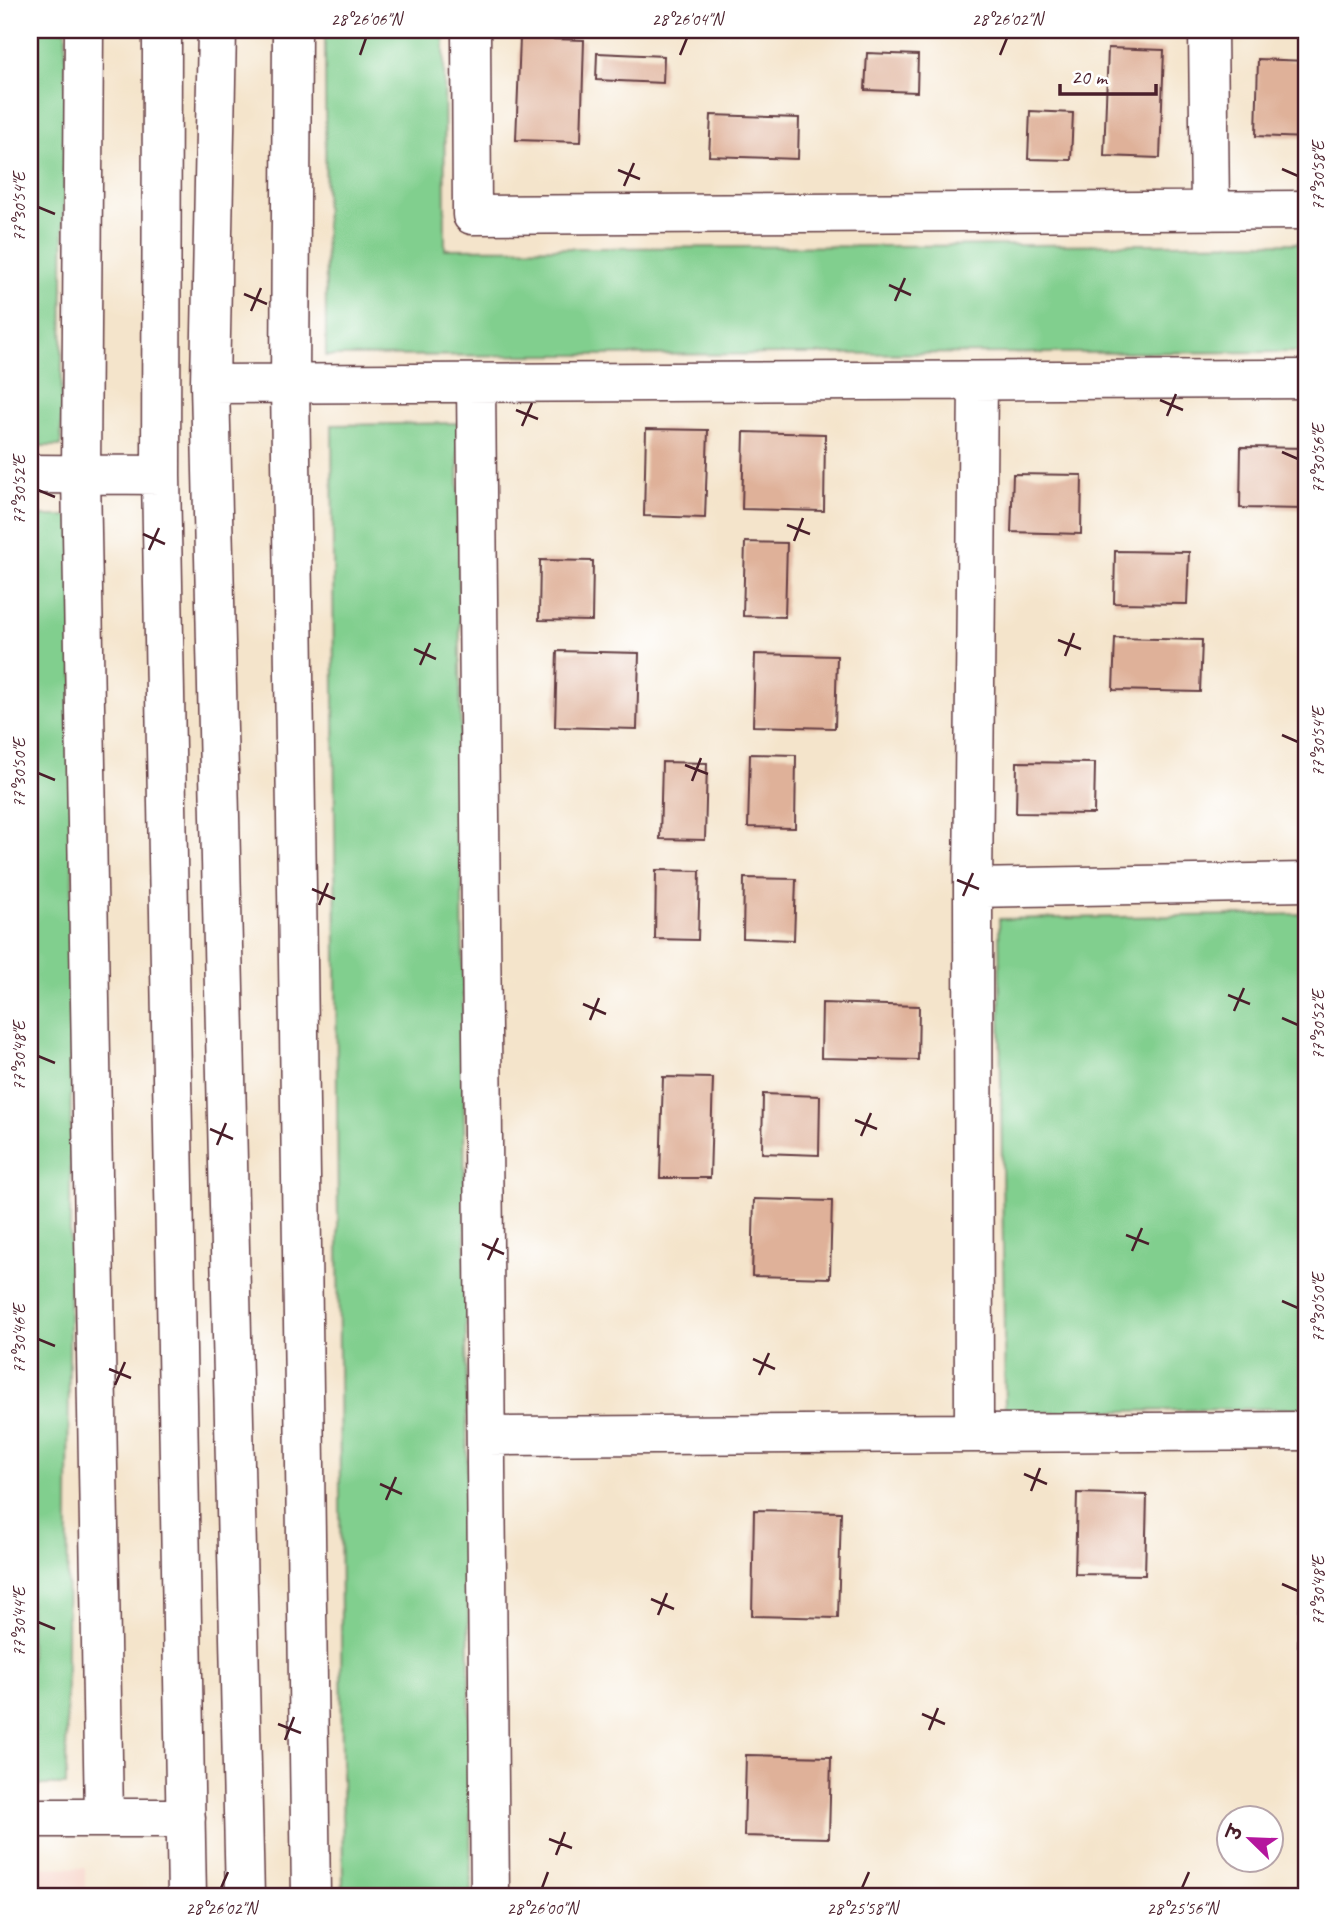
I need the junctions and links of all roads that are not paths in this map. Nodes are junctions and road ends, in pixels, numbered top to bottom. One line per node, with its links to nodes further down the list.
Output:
1 (84, 30): 15 (street)
2 (162, 30): 16 (street)
3 (218, 30): 12 (street)
4 (292, 30): 13 (street)
5 (471, 30): 8 (street)
6 (1208, 30): 8 (street)
7 (1307, 210): 8 (street)
8 (1210, 211)
9 (1307, 380): 10 (street)
10 (978, 381): 11 (street); 18 (street)
11 (476, 383): 13 (street); 21 (street)
12 (210, 384): 13 (street); 26 (street)
13 (290, 384): 27 (street)
14 (30, 474): 15 (street)
15 (81, 474): 16 (street); 23 (street)
16 (162, 475): 24 (street)
17 (1307, 883): 18 (street)
18 (973, 888): 20 (street)
19 (1307, 1431): 20 (street)
20 (974, 1433): 21 (street)
21 (485, 1436): 28 (street)
22 (30, 1818): 23 (street)
23 (104, 1818): 24 (street)
24 (186, 1818): 25 (street)
25 (187, 1897)
26 (245, 1897)
27 (311, 1897)
28 (490, 1897)

